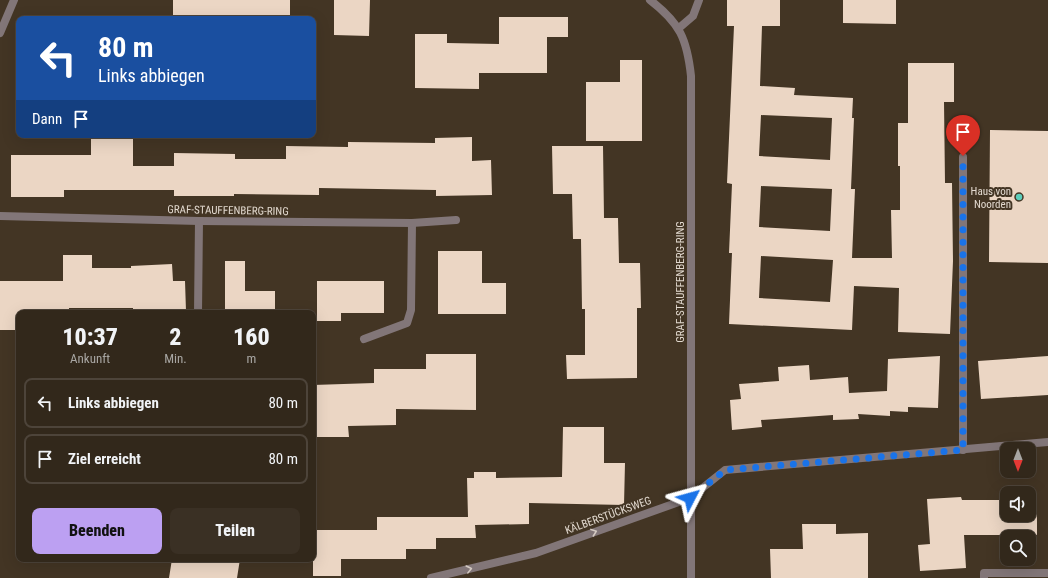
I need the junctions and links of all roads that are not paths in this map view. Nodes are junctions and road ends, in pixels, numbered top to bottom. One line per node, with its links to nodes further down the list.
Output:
1 (14, 0): 5 (street)
2 (650, 0): 4 (street, GRAF-STAUFFENBERG-RING)
3 (699, 0): 4 (street)
4 (679, 28): 15 (street, GRAF-STAUFFENBERG-RING)
5 (0, 33)
6 (963, 156): 14 (street)
7 (0, 216): 9 (street, GRAF-STAUFFENBERG-RING)
8 (456, 220): 10 (street, GRAF-STAUFFENBERG-RING)
9 (199, 221): 10 (street, GRAF-STAUFFENBERG-RING); 11 (street)
10 (412, 223): 12 (street)
11 (198, 310)
12 (364, 339)
13 (1048, 442): 14 (street, KÄLBERSTÜCKSWEG)
14 (963, 450): 15 (street, KÄLBERSTÜCKSWEG)
15 (690, 498): 17 (street, KÄLBERSTÜCKSWEG, one-way to 15); 18 (street, GRAF-STAUFFENBERG-RING)
16 (1048, 573): 19 (street)
17 (431, 578)
18 (691, 578)
19 (984, 578)

